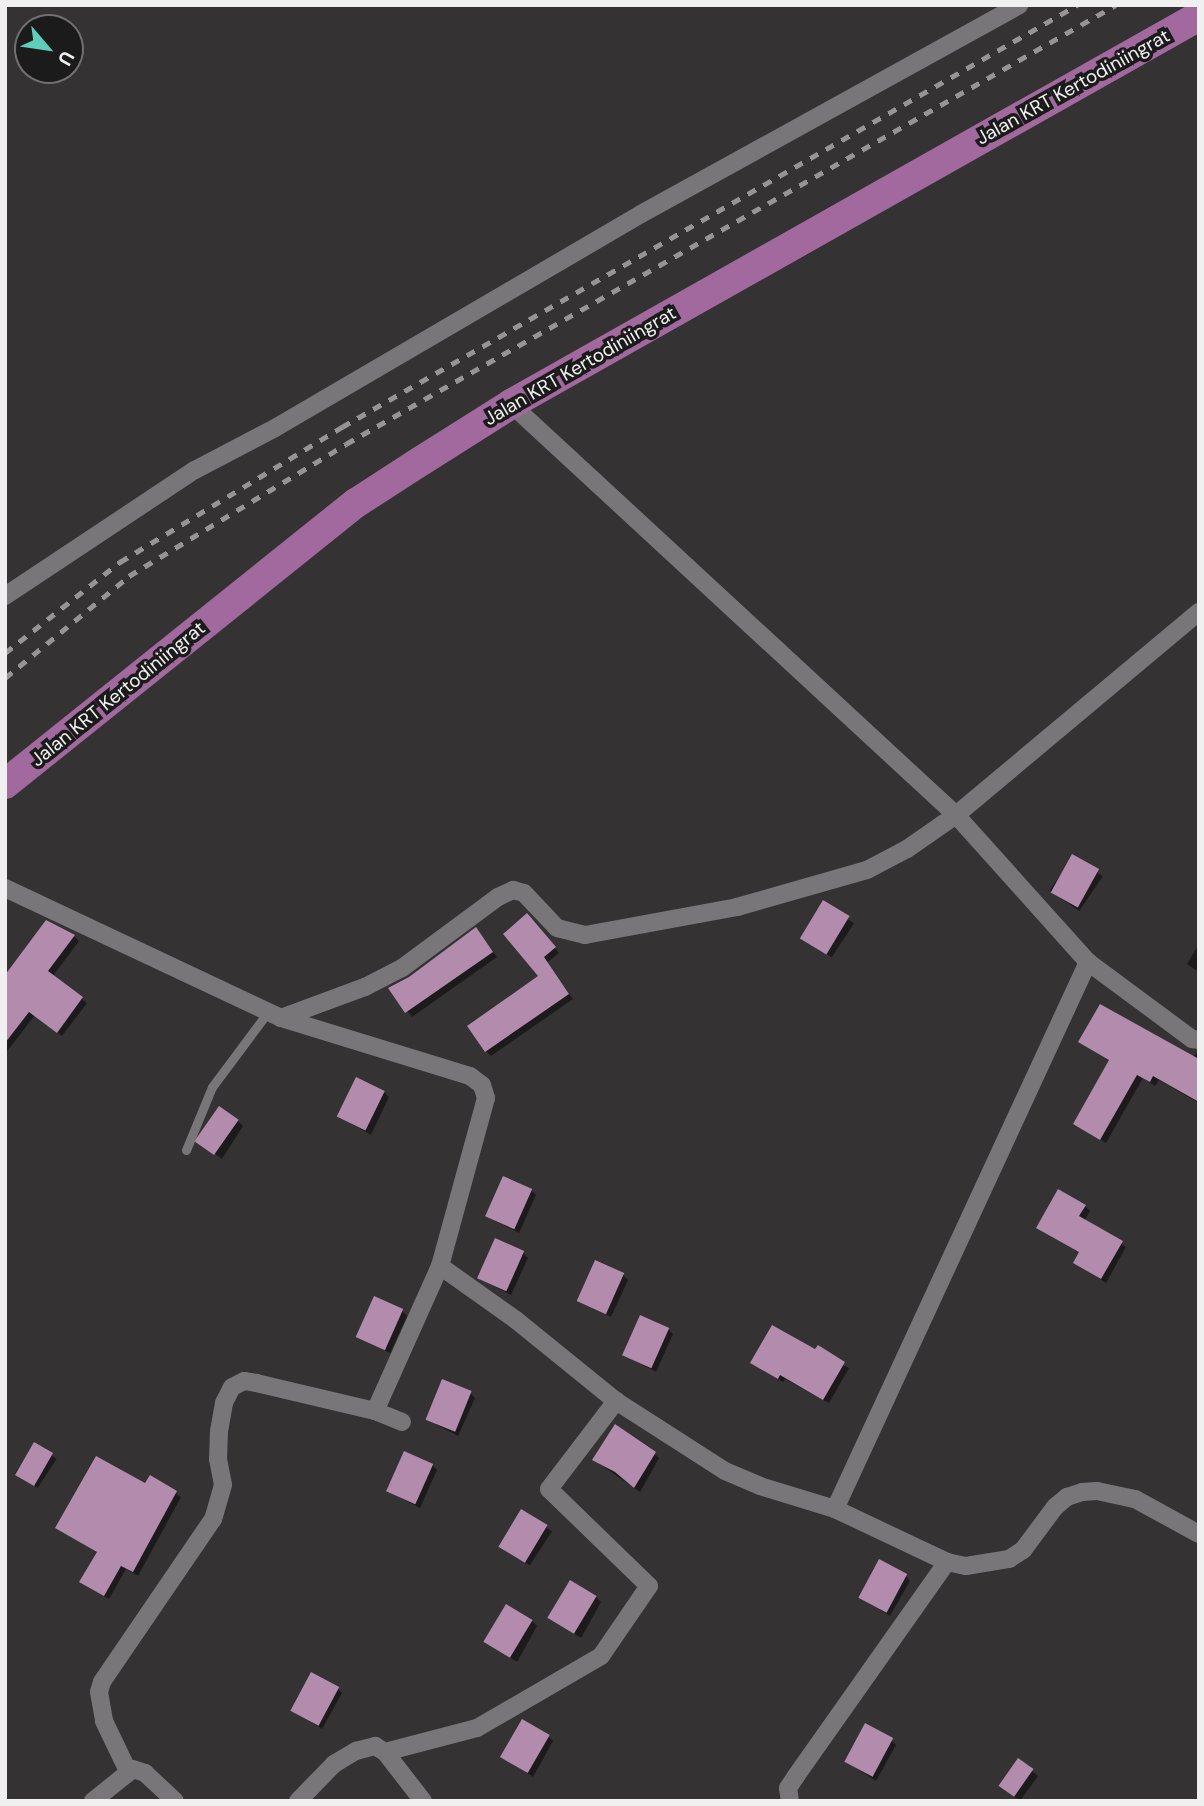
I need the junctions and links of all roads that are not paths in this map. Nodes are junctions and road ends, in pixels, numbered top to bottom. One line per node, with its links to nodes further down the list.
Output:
1 (1019, 5): 4 (street)
2 (1199, 16): 3 (main road, Jalan KRT Kertodiniingrat)
3 (511, 404): 6 (main road, Jalan KRT Kertodiniingrat); 7 (street)
4 (5, 596)
5 (1199, 612): 7 (street)
6 (5, 784)
7 (956, 815): 9 (street); 10 (street)
8 (5, 888): 10 (street)
9 (1088, 962): 11 (street); 17 (street)
10 (274, 1015): 12 (lane); 13 (street)
11 (1199, 1040)
12 (186, 1150)
13 (440, 1266): 14 (street); 15 (street)
14 (616, 1401): 17 (street); 20 (street)
15 (375, 1411): 16 (street); 21 (street)
16 (402, 1422)
17 (835, 1509): 19 (street)
18 (1199, 1534): 19 (street)
19 (947, 1562): 26 (street)
20 (385, 1752): 24 (street); 25 (street)
21 (128, 1771): 22 (street); 23 (street)
22 (93, 1801)
23 (175, 1801)
24 (298, 1801)
25 (423, 1801)
26 (790, 1801)

